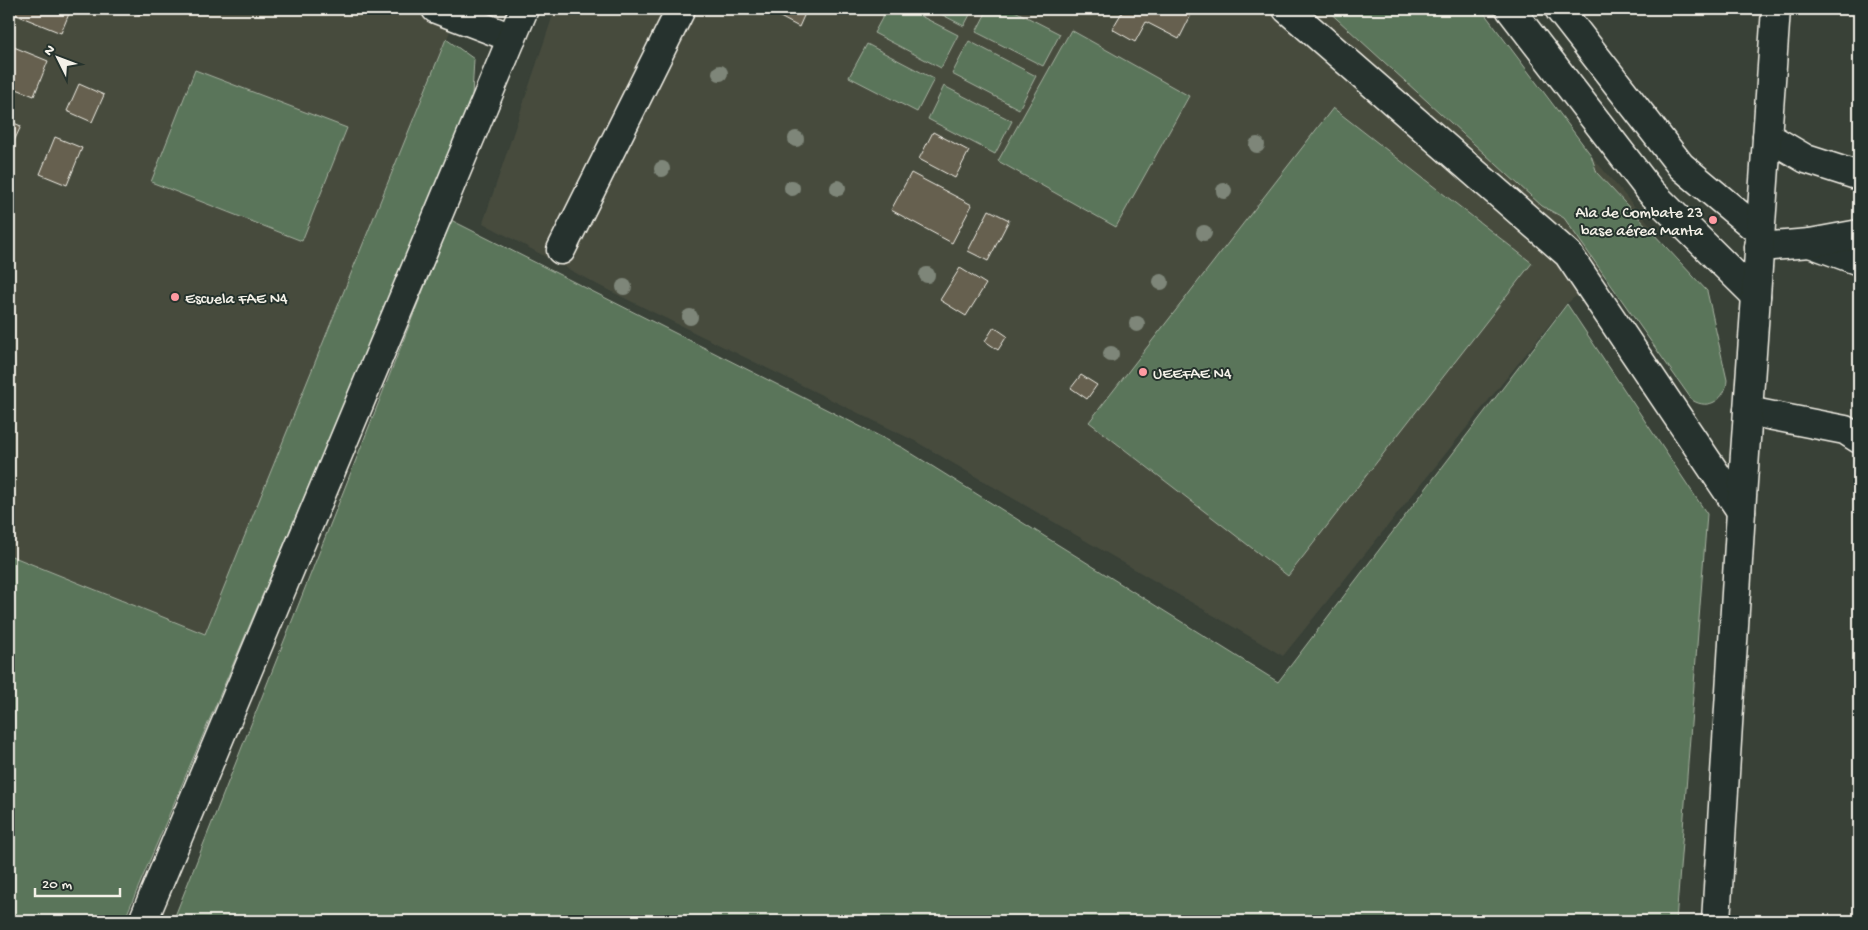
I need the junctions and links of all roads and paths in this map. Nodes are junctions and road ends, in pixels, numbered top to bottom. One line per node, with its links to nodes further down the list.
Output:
1 (436, 9): 8 (street)
2 (524, 9): 8 (street)
3 (681, 9): 14 (street)
4 (1287, 9): 19 (street)
5 (1510, 9): 16 (street)
6 (1559, 9): 12 (street)
7 (1776, 9): 9 (street)
8 (512, 38): 20 (street)
9 (1767, 136): 10 (street); 12 (street)
10 (1859, 176)
11 (1859, 234): 13 (street)
12 (1760, 239): 13 (street); 16 (street)
13 (1810, 243): 15 (street)
14 (561, 250)
15 (1859, 261)
16 (1756, 296): 17 (street)
17 (1748, 411): 18 (street); 19 (street)
18 (1859, 439)
19 (1740, 511): 21 (street)
20 (143, 921)
21 (1716, 921)

